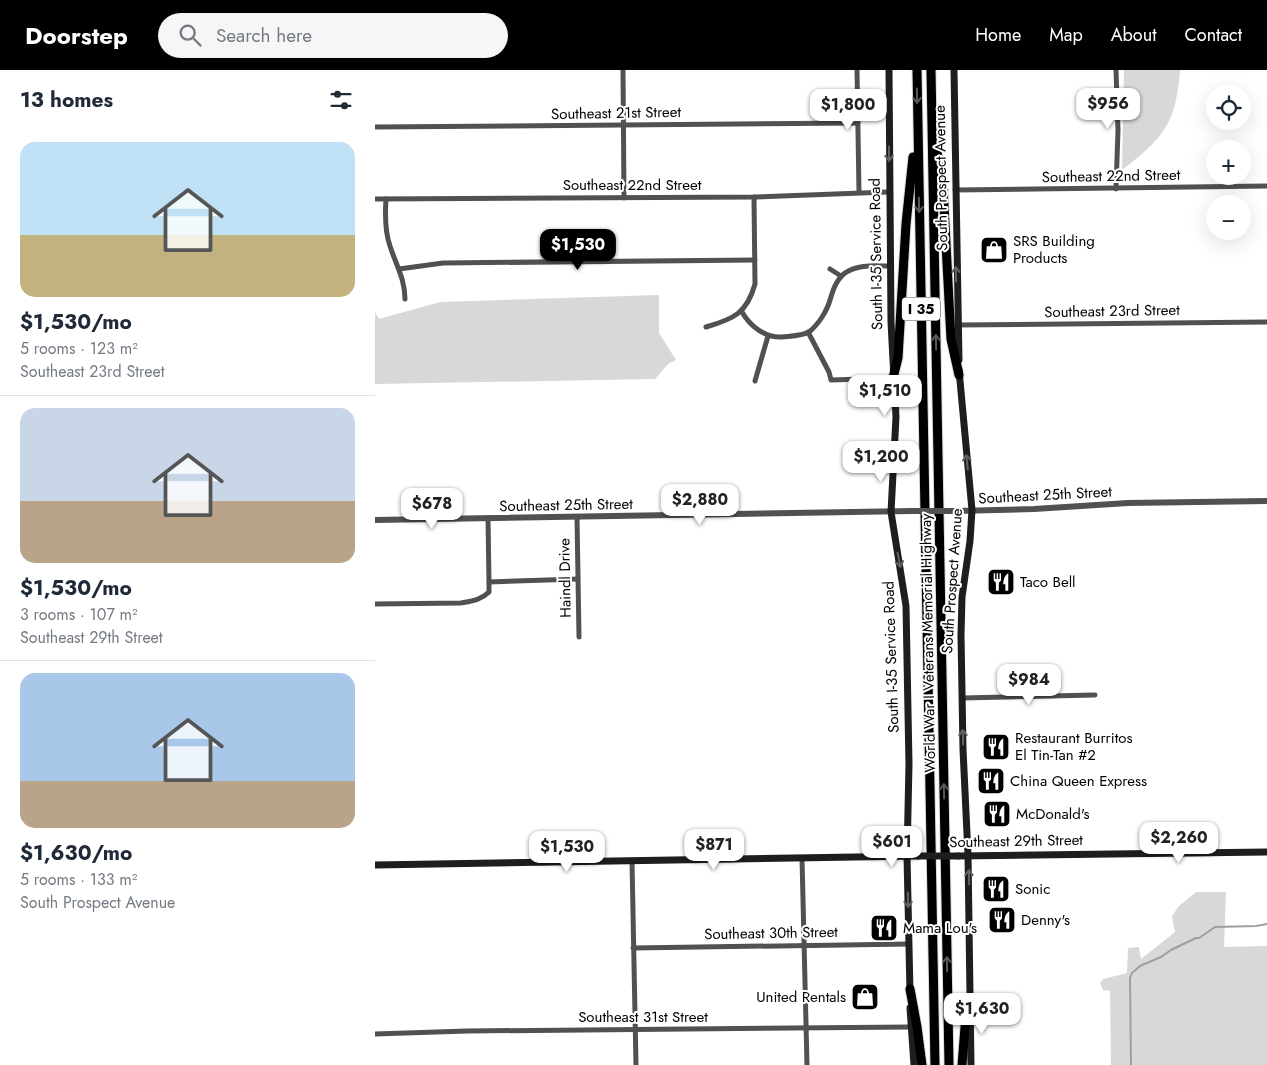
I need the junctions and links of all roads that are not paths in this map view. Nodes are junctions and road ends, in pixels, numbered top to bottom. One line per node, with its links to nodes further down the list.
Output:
1 (623, 70): 11 (street)
2 (857, 70): 9 (street)
3 (889, 70): 17 (main road, South I-35 Service Road, one-way to 17)
4 (917, 70): 8 (highway, World War I Veterans Memorial Highway / I 35, one-way to 8)
5 (931, 70): 10 (highway, World War I Veterans Memorial Highway / I 35)
6 (954, 70): 15 (main road, South Prospect Avenue)
7 (1117, 70): 14 (street)
8 (917, 122): 35 (highway); 68 (highway, World War I Veterans Memorial Highway / I 35, one-way to 68)
9 (858, 123): 11 (street, Southeast 21st Street); 16 (street)
10 (932, 123): 34 (highway); 69 (highway, World War I Veterans Memorial Highway / I 35, one-way to 10)
11 (623, 126): 12 (street, Southeast 21st Street); 19 (street)
12 (375, 127)
13 (1267, 186): 14 (street, Southeast 22nd Street)
14 (1116, 189): 15 (street, Southeast 22nd Street)
15 (955, 190): 30 (main road, South Prospect Avenue, one-way to 15)
16 (859, 192): 17 (street, Southeast 22nd Street); 18 (street, Southeast 22nd Street)
17 (888, 192): 23 (main road, South I-35 Service Road)
18 (754, 196): 19 (street, Southeast 22nd Street); 22 (street)
19 (624, 198): 21 (street, Southeast 22nd Street)
20 (375, 199): 21 (street, Southeast 22nd Street)
21 (386, 199): 24 (street)
22 (755, 260): 24 (street); 28 (street)
23 (890, 266): 26 (street); 35 (main road, South I-35 Service Road)
24 (399, 269): 27 (street)
25 (830, 269): 26 (street)
26 (841, 276): 32 (street)
27 (405, 299)
28 (741, 312): 31 (street); 33 (street)
29 (1267, 322): 30 (street, Southeast 23rd Street)
30 (957, 325): 34 (main road, South Prospect Avenue)
31 (706, 326)
32 (808, 332): 33 (street); 35 (street)
33 (768, 336): 36 (street)
34 (959, 375): 38 (main road, South Prospect Avenue, one-way to 34)
35 (893, 378): 39 (main road, South I-35 Service Road)
36 (755, 381)
37 (1267, 501): 38 (street, Southeast 25th Street)
38 (972, 510): 39 (street, Southeast 25th Street, bridge); 48 (main road, South Prospect Avenue)
39 (891, 512): 40 (street, Southeast 25th Street); 51 (main road, South I-35 Service Road, one-way to 51)
40 (577, 517): 41 (street, Southeast 25th Street); 43 (street, Haindl Drive)
41 (488, 518): 42 (street, Southeast 25th Street); 44 (street)
42 (375, 520)
43 (578, 579): 44 (street); 46 (street, Haindl Drive)
44 (489, 582): 45 (street)
45 (375, 604)
46 (579, 637)
47 (1095, 695): 48 (street)
48 (962, 698): 50 (main road, South Prospect Avenue, one-way to 48)
49 (1267, 852): 50 (main road, Southeast 29th Street)
50 (968, 855): 51 (main road, Southeast 29th Street, bridge); 59 (main road, South Prospect Avenue, one-way to 50)
51 (907, 856): 52 (main road, Southeast 29th Street); 55 (main road, South I-35 Service Road, one-way to 55)
52 (802, 858): 53 (main road, Southeast 29th Street); 56 (street)
53 (632, 861): 54 (main road, Southeast 29th Street); 57 (street)
54 (375, 865)
55 (909, 944): 56 (street, Southeast 30th Street); 58 (main road, South I-35 Service Road)
56 (805, 945): 57 (street, Southeast 30th Street); 61 (street)
57 (633, 948): 62 (street)
58 (910, 989): 60 (main road, South I-35 Service Road); 67 (highway)
59 (971, 1005): 70 (highway); 71 (main road, South Prospect Avenue)
60 (911, 1027): 61 (street, Southeast 31st Street); 66 (main road, South I-35 Service Road)
61 (807, 1028): 62 (street, Southeast 31st Street); 65 (street)
62 (635, 1030): 63 (street, Southeast 31st Street); 64 (street)
63 (375, 1034)
64 (636, 1065)
65 (807, 1065)
66 (914, 1065)
67 (922, 1065)
68 (935, 1065)
69 (949, 1065)
70 (962, 1065)
71 (971, 1065)

